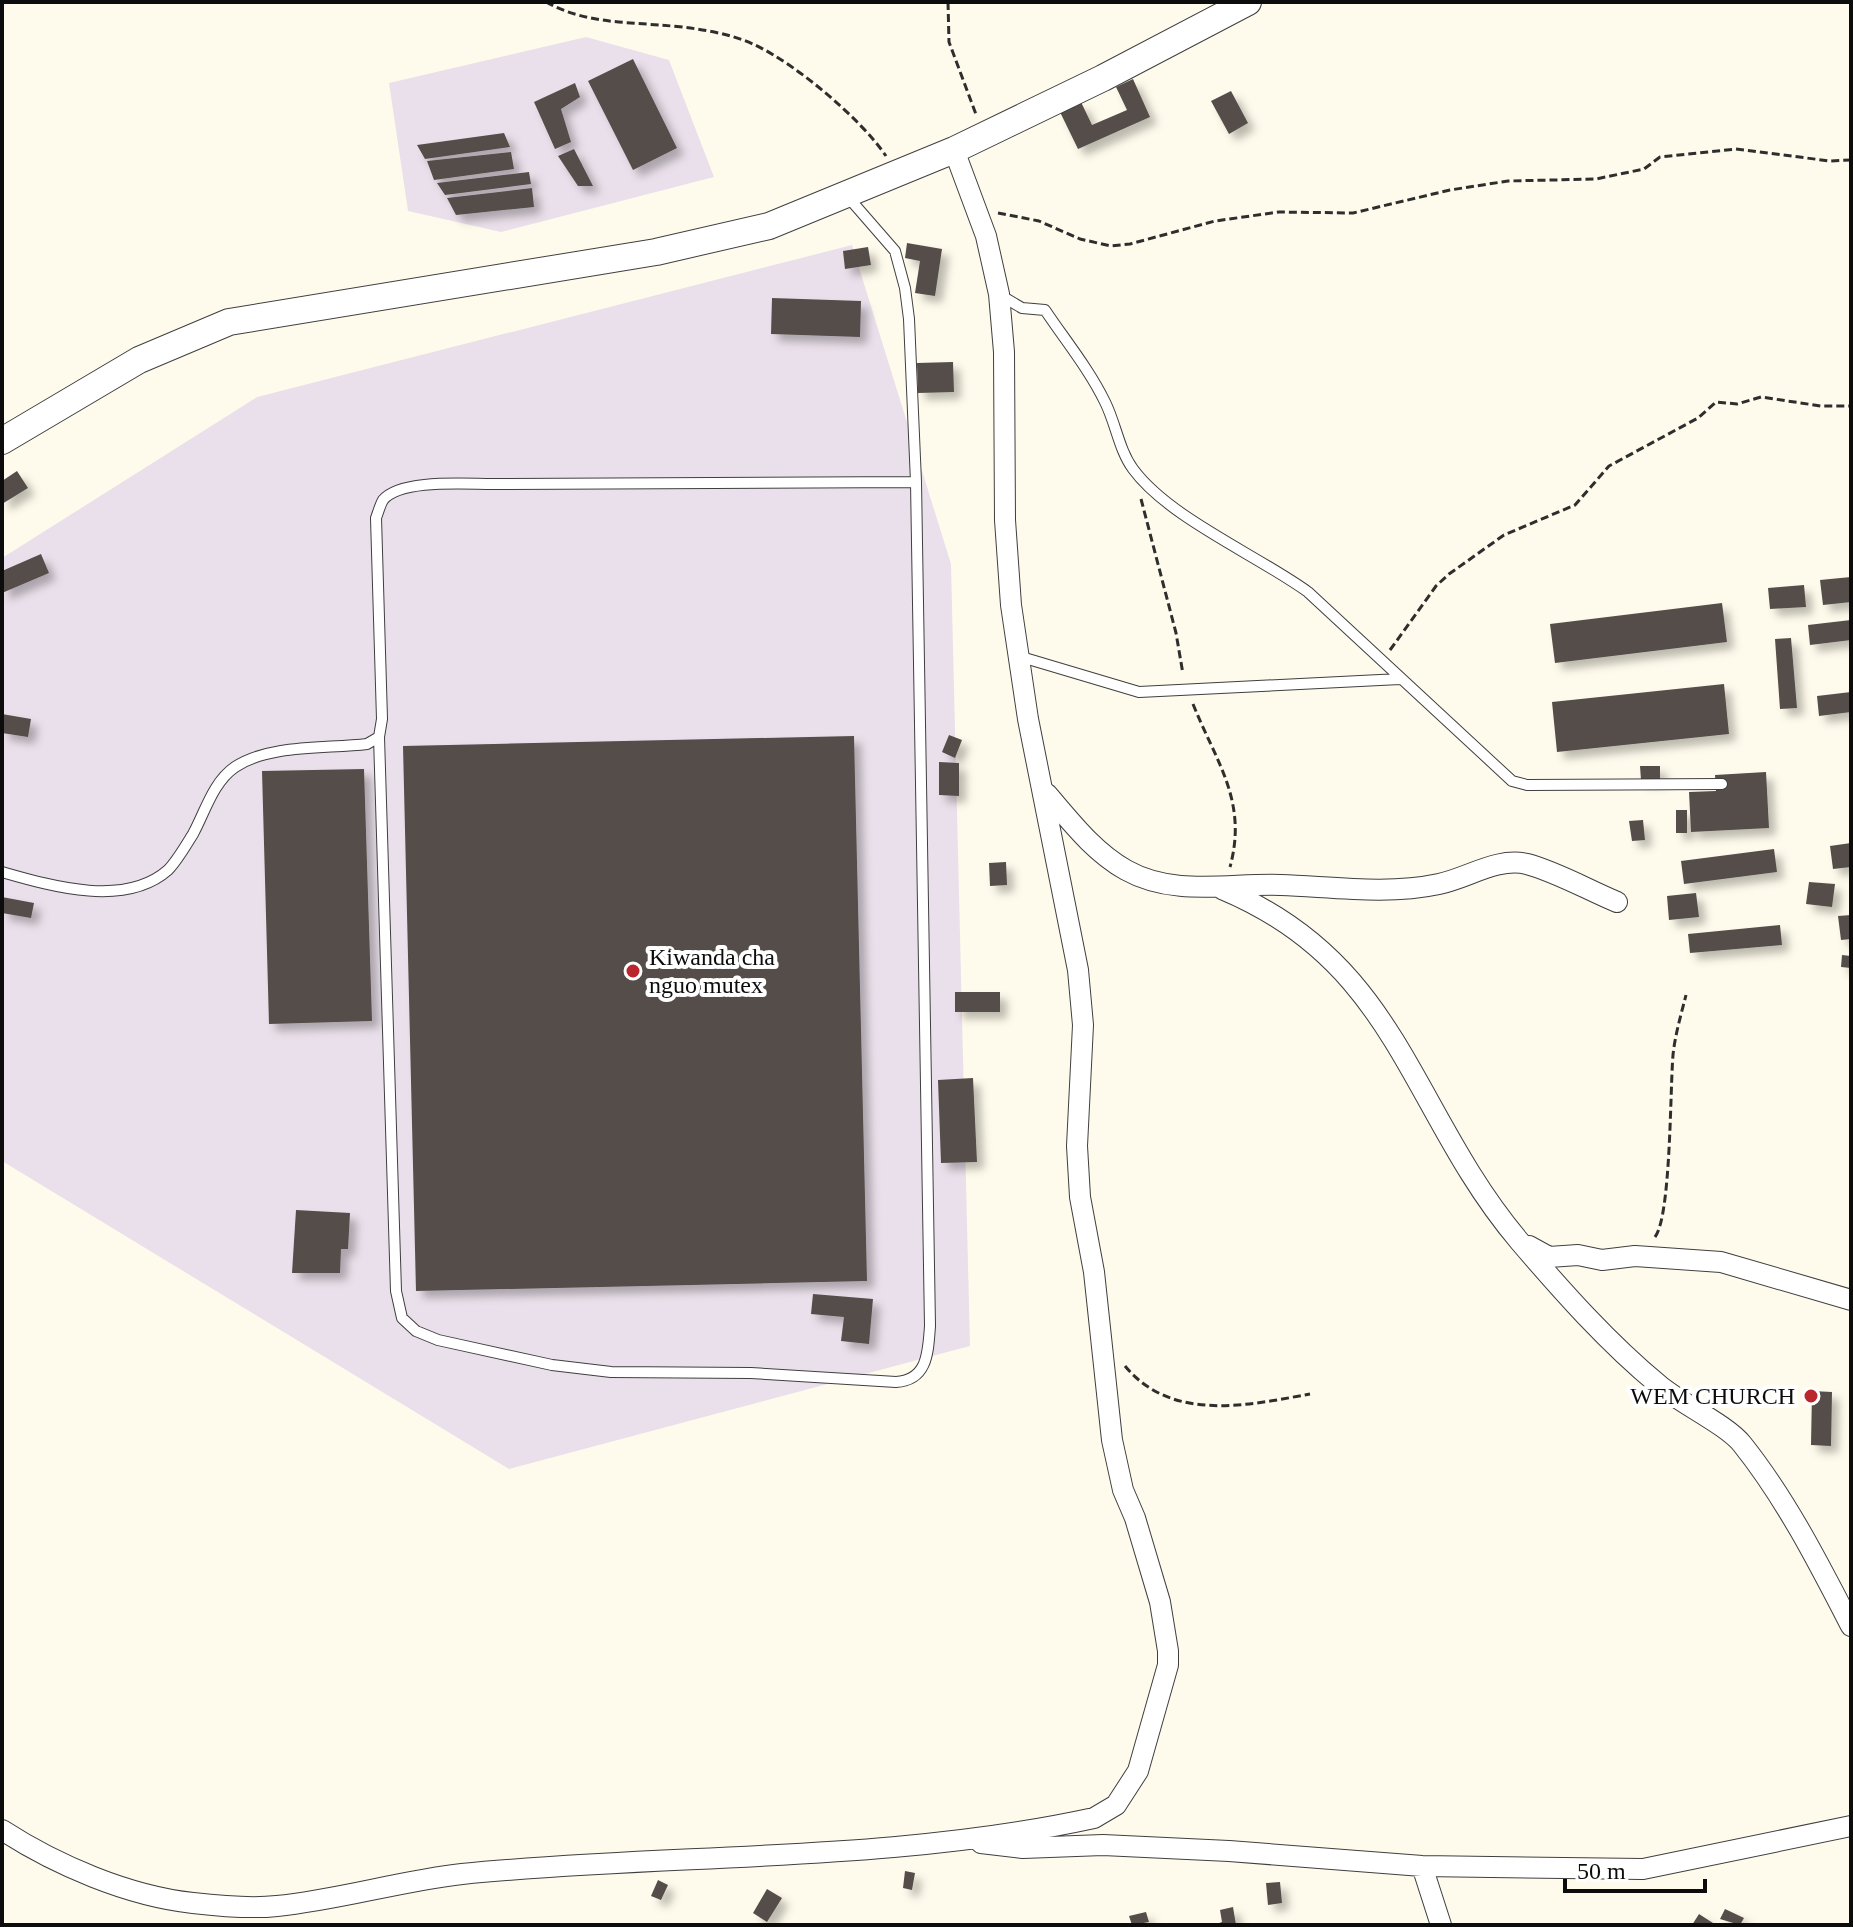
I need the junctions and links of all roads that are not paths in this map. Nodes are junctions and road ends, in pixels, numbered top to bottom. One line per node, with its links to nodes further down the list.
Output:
1 (1248, 2): 2 (street)
2 (954, 150): 3 (street); 4 (street)
3 (846, 196): 5 (street); 6 (lane)
4 (999, 294): 7 (street); 8 (lane)
5 (2, 441)
6 (916, 482): 9 (lane); 9 (lane)
7 (1018, 656): 8 (lane); 11 (street)
8 (1400, 679): 10 (lane)
9 (379, 737): 12 (lane)
10 (1722, 784)
11 (1045, 791): 13 (street); 20 (street)
12 (2, 872)
13 (1222, 889): 14 (street); 15 (street)
14 (1617, 902)
15 (1516, 1237): 16 (street); 17 (street)
16 (1851, 1300)
17 (1851, 1626)
18 (1851, 1826): 21 (street)
19 (2, 1830): 20 (street)
20 (962, 1838): 21 (street)
21 (1422, 1866): 22 (street)
22 (1441, 1925)

